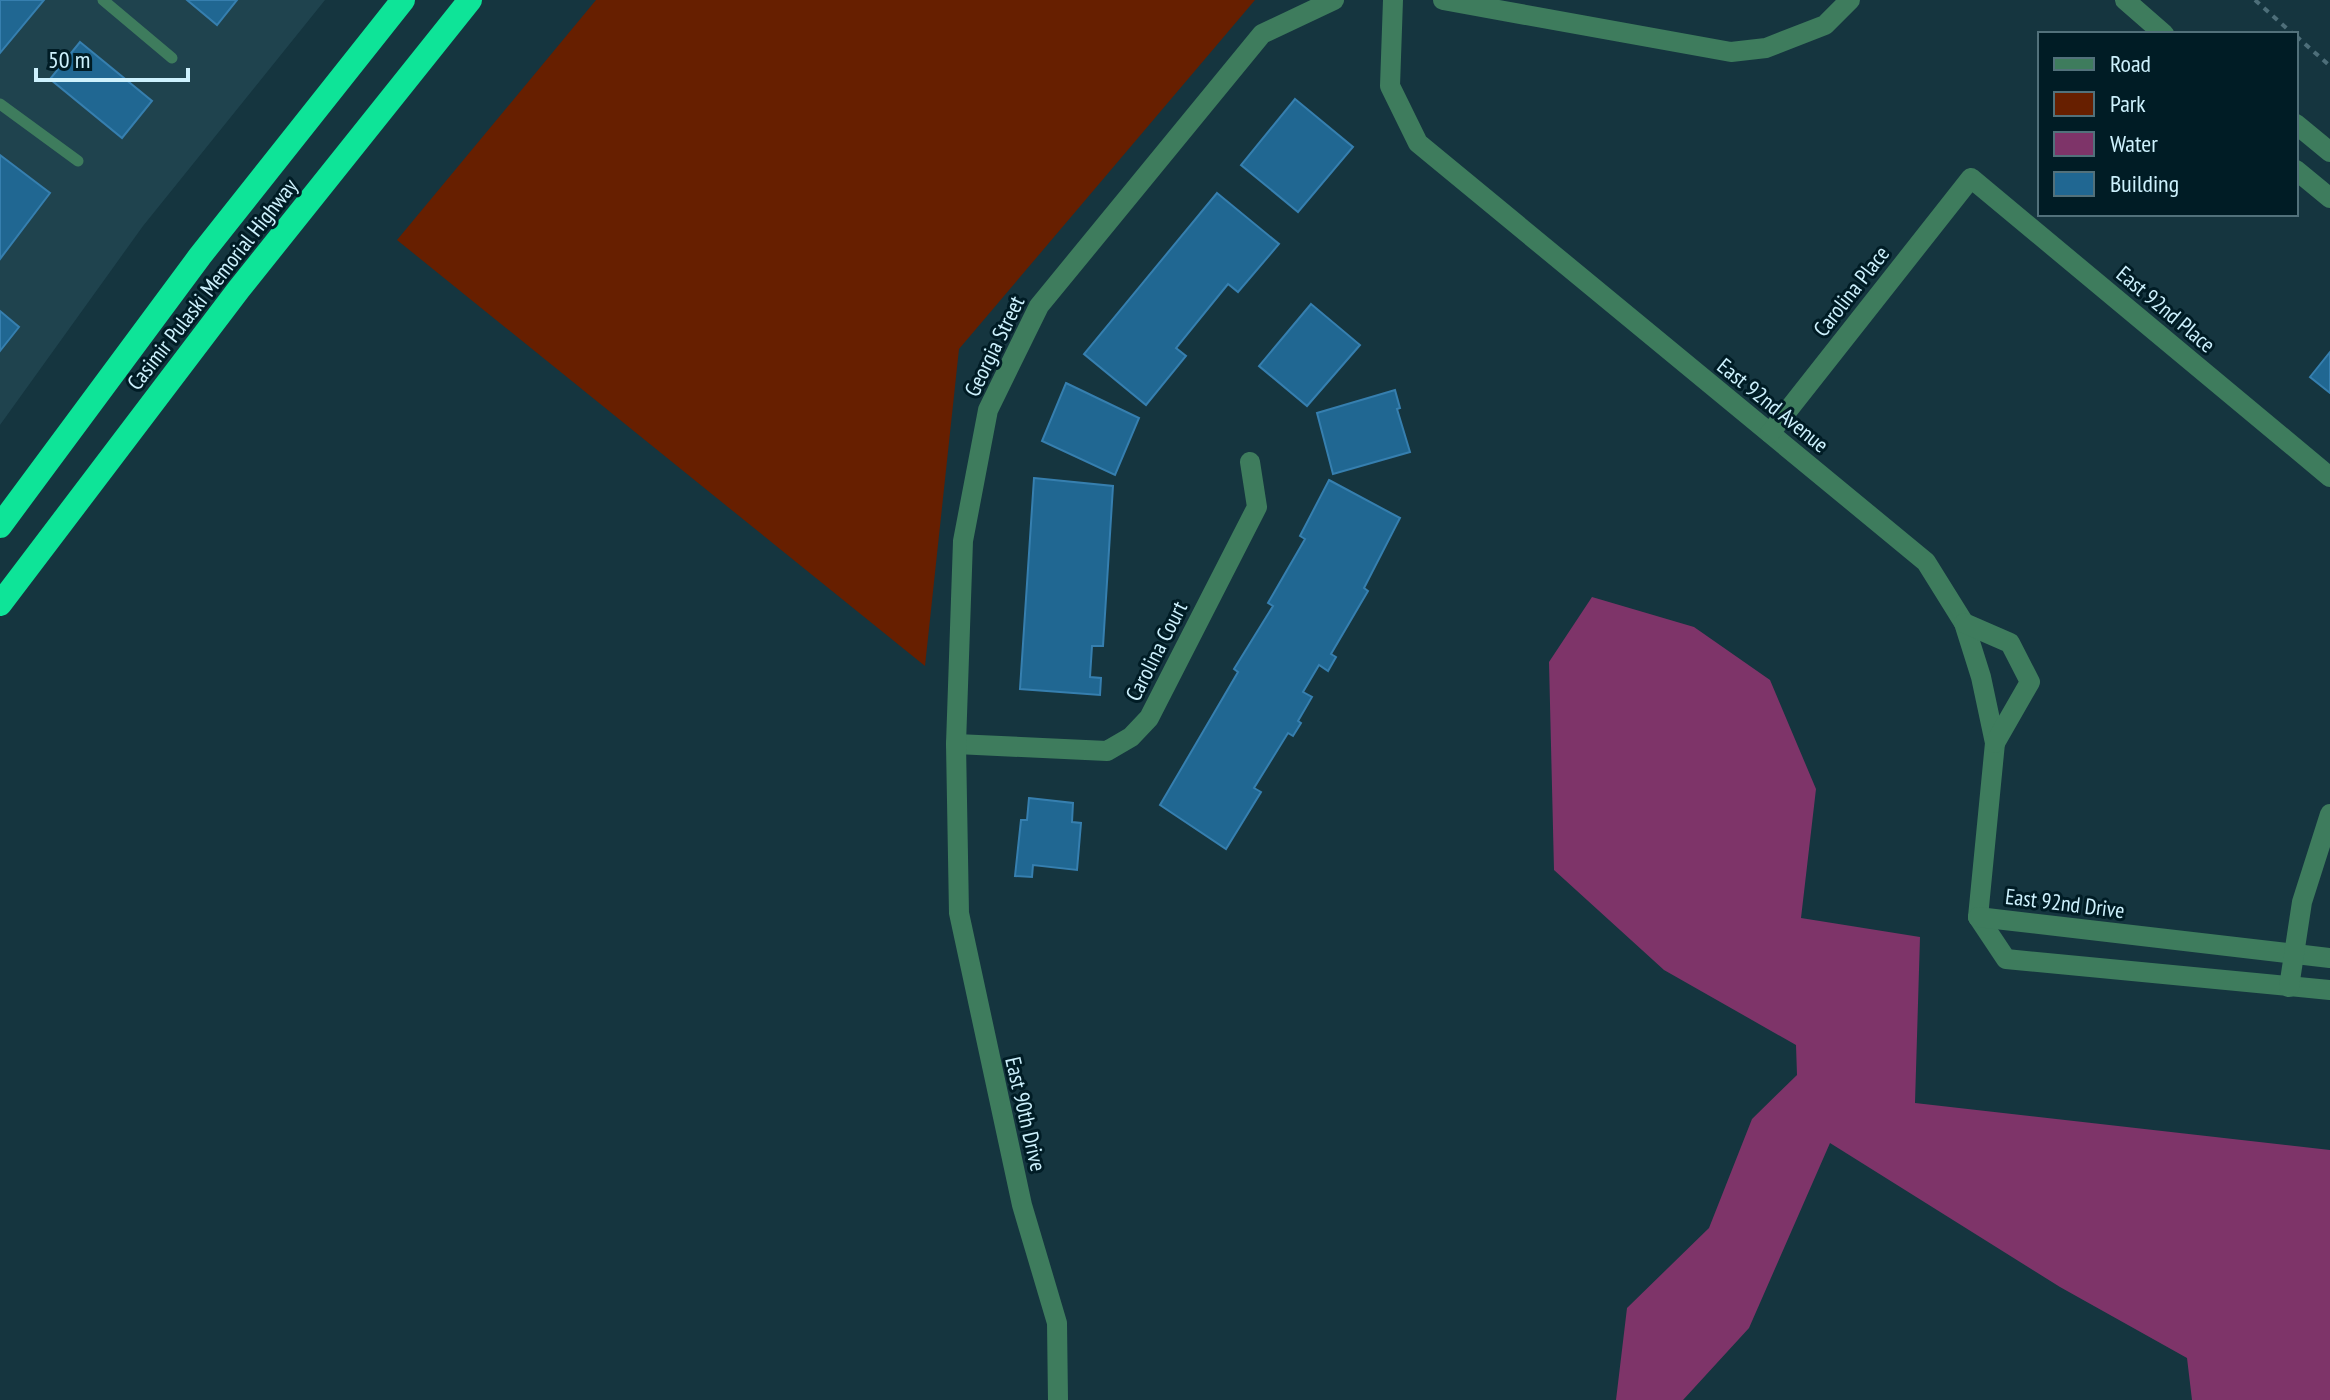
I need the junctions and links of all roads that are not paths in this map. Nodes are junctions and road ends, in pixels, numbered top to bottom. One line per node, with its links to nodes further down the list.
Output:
1 (103, 0): 10 (lane)
2 (403, 0): 21 (highway, Casimir Pulaski Memorial Highway)
3 (470, 0): 22 (highway, Casimir Pulaski Memorial Highway)
4 (1334, 0): 25 (street, Georgia Street)
5 (1393, 0): 18 (street, East 92nd Avenue)
6 (1443, 0): 7 (street)
7 (1850, 0)
8 (2125, 0): 9 (street)
9 (2162, 32)
10 (172, 58)
11 (0, 104): 14 (lane)
12 (2298, 126): 13 (street)
13 (2330, 152)
14 (78, 161)
15 (2298, 172): 17 (street)
16 (1971, 178): 18 (street, Carolina Place); 20 (street, East 92nd Place)
17 (2330, 198)
18 (1770, 433): 23 (street, East 92nd Avenue)
19 (1250, 462): 25 (street, Carolina Court)
20 (2330, 477)
21 (0, 526)
22 (0, 604)
23 (1964, 623): 24 (street, East 92nd Avenue); 24 (street)
24 (1995, 743): 28 (street, East 92nd Avenue)
25 (956, 744): 27 (street, Georgia Street)
26 (2330, 814): 29 (street)
27 (958, 835): 33 (street, East 90th Drive)
28 (1978, 917): 29 (street, East 92nd Drive); 31 (street, East 92nd Drive)
29 (2294, 954): 30 (street, East 92nd Drive); 31 (street)
30 (2330, 958)
31 (2289, 987): 32 (street, East 92nd Drive)
32 (2330, 990)
33 (1058, 1400)

